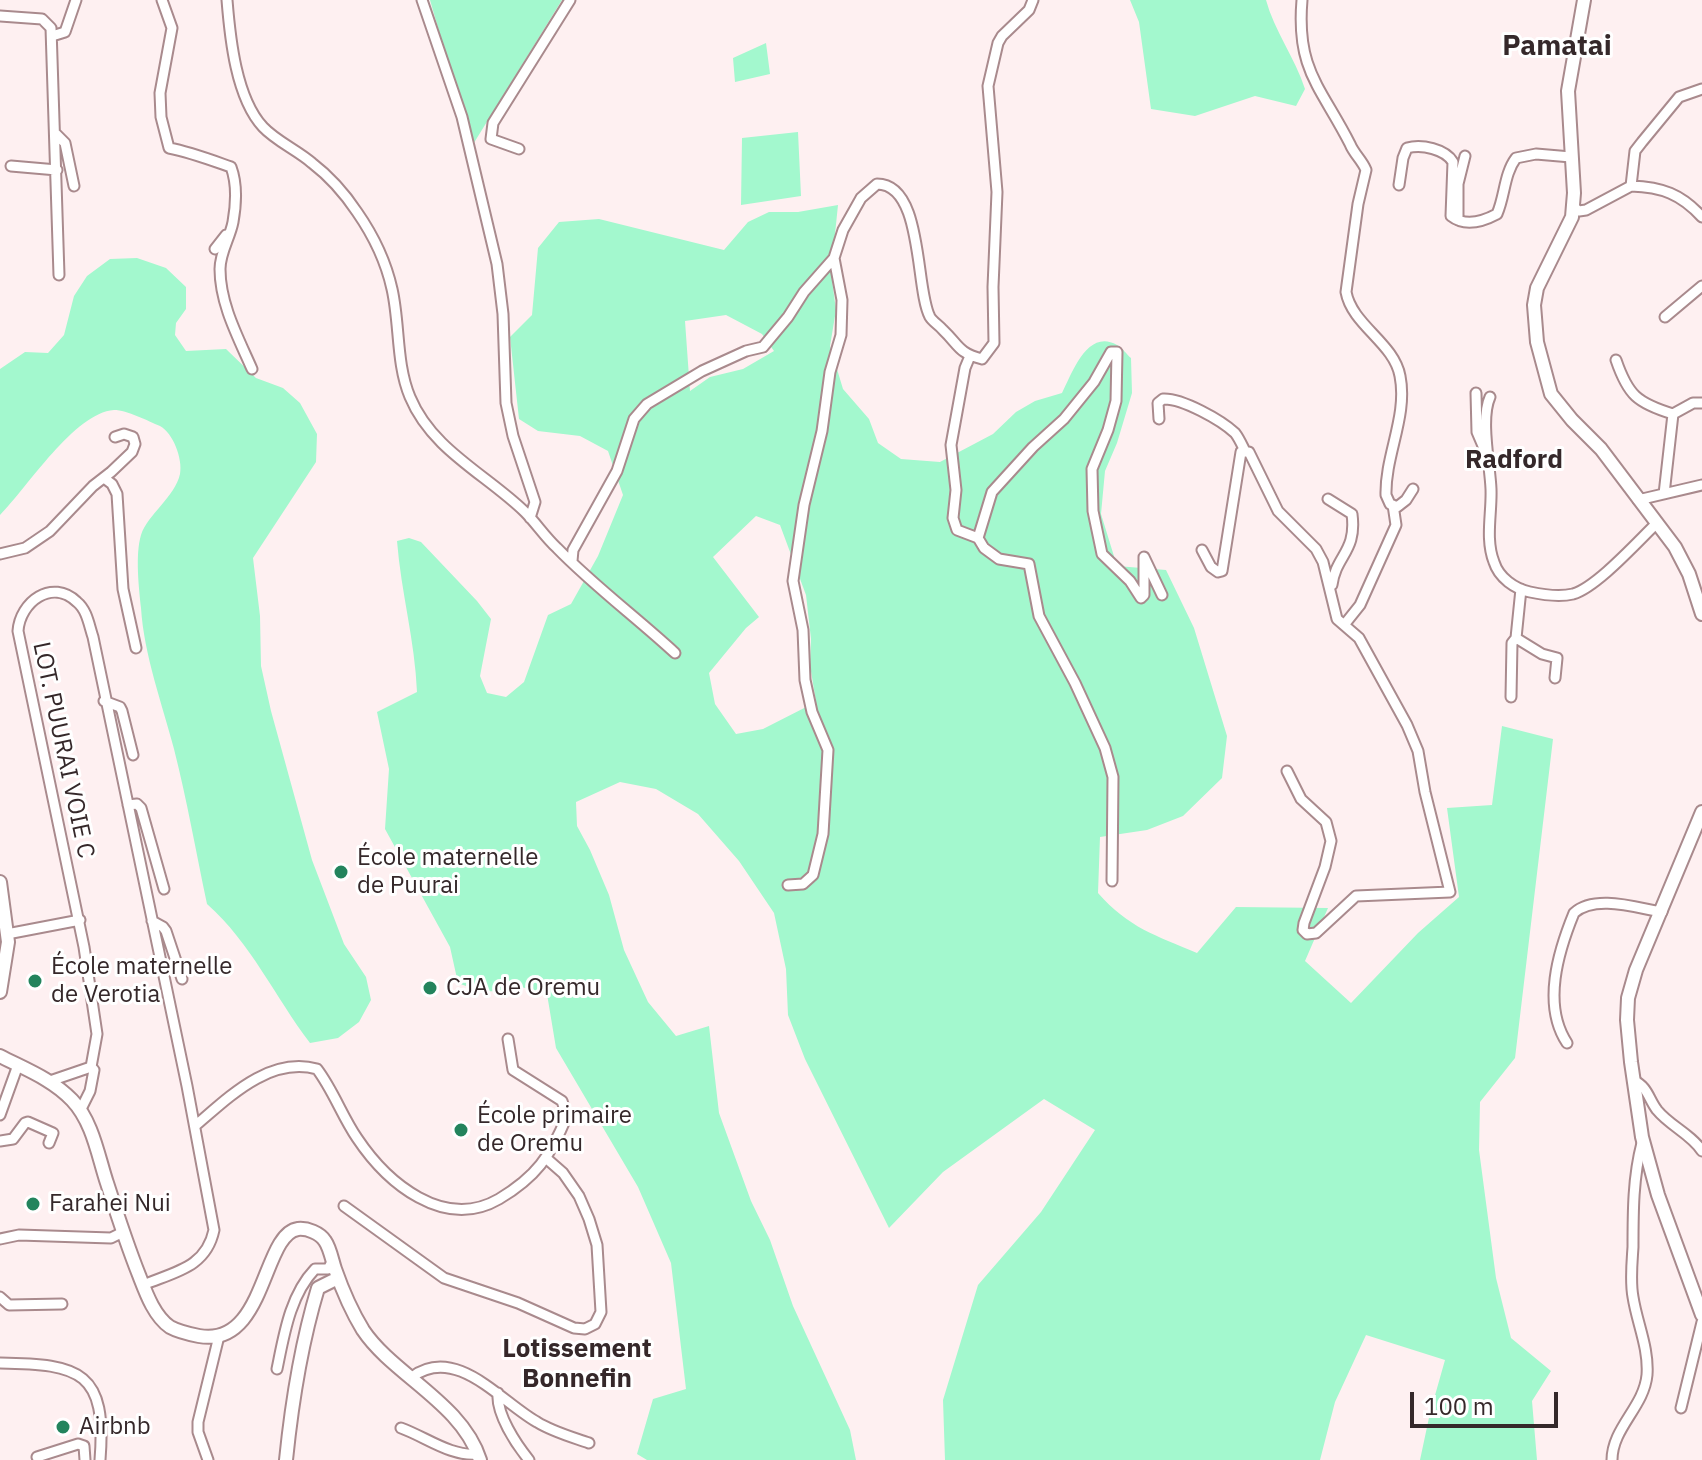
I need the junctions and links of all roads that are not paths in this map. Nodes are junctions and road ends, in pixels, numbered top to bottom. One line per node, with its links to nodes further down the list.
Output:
1 (76, 0): 10 (street)
2 (162, 0): 24 (street)
3 (227, 0): 48 (street)
4 (422, 0): 48 (street)
5 (570, 0): 13 (street)
6 (1033, 0): 30 (street)
7 (1302, 0): 47 (street)
8 (1584, 0): 15 (main road)
9 (0, 16): 10 (street)
10 (52, 36): 12 (street)
11 (1702, 89): 20 (street)
12 (56, 134): 17 (street); 19 (street)
13 (519, 149)
14 (1465, 156): 23 (street)
15 (1571, 157): 21 (main road); 23 (street)
16 (11, 166): 17 (street)
17 (57, 170): 27 (street)
18 (1399, 185): 23 (street)
19 (74, 186)
20 (1631, 186): 21 (street); 22 (street)
21 (1574, 207): 46 (main road)
22 (1702, 217)
23 (1458, 220)
24 (233, 221): 25 (street); 32 (street)
25 (215, 249)
26 (834, 258): 30 (street); 53 (street); 71 (street)
27 (59, 275)
28 (1702, 286): 29 (street)
29 (1665, 317)
30 (970, 356): 50 (street)
31 (1616, 360): 36 (street)
32 (252, 369)
33 (1476, 393): 40 (street)
34 (1490, 397): 40 (street)
35 (1702, 403): 36 (street)
36 (1673, 414): 44 (street)
37 (1159, 419): 39 (street)
38 (115, 437): 41 (street)
39 (1245, 451): 51 (street); 54 (street)
40 (1488, 456): 55 (street)
41 (104, 478): 52 (street); 60 (street)
42 (1702, 485): 44 (street)
43 (1413, 489): 47 (street)
44 (1664, 494): 46 (street)
45 (1328, 499): 54 (street)
46 (1638, 500): 49 (main road)
47 (1393, 505): 58 (street)
48 (530, 518): 53 (street)
49 (1657, 523): 55 (street); 57 (main road)
50 (978, 538): 56 (street); 69 (street)
51 (1202, 550)
52 (0, 554)
53 (572, 561): 61 (street)
54 (1332, 589): 58 (street)
55 (1521, 589): 59 (street)
56 (1162, 595)
57 (1702, 614)
58 (1344, 625): 66 (street)
59 (1516, 638): 62 (street); 63 (street)
60 (136, 648)
61 (675, 653)
62 (1555, 678)
63 (1511, 697)
64 (104, 701): 65 (street, LOT. PUURAI VOIE C); 67 (street, LOT. PUURAI VOIE C); 74 (street, LOT. PUURAI VOIE C)
65 (133, 755)
66 (1287, 771)
67 (128, 805): 72 (street, LOT. PUURAI VOIE C); 75 (street, LOT. PUURAI VOIE C)
68 (1702, 812): 73 (main road)
69 (1112, 881)
70 (0, 882): 76 (main road)
71 (788, 885)
72 (164, 889)
73 (1662, 912): 80 (street); 84 (main road)
74 (80, 920): 76 (street); 83 (street, LOT. PUURAI VOIE C)
75 (152, 921): 77 (street, LOT. PUURAI VOIE C); 88 (street, LOT. PUURAI VOIE C)
76 (7, 934): 78 (main road)
77 (182, 979)
78 (0, 992)
79 (508, 1039): 93 (street)
80 (1567, 1043)
81 (0, 1056): 82 (main road)
82 (18, 1065): 85 (main road); 87 (street)
83 (91, 1067): 85 (street); 86 (street, LOT. PUURAI VOIE C)
84 (1633, 1080): 89 (main road); 92 (street)
85 (50, 1081): 86 (main road)
86 (80, 1111): 95 (main road)
87 (0, 1115)
88 (195, 1126): 93 (street); 99 (street, LOT. PUURAI VOIE C)
89 (1643, 1139): 102 (main road); 119 (street)
90 (0, 1141): 91 (street)
91 (49, 1143)
92 (1702, 1151)
93 (547, 1159): 94 (street)
94 (344, 1206)
95 (123, 1232): 96 (street); 99 (main road)
96 (0, 1239)
97 (332, 1262): 98 (main road); 103 (main road); 106 (street)
98 (338, 1278): 107 (main road); 117 (main road)
99 (143, 1285): 103 (main road)
100 (0, 1297): 101 (street)
101 (62, 1304)
102 (1701, 1321): 104 (street); 109 (street)
103 (219, 1336): 116 (street)
104 (1702, 1352)
105 (0, 1363): 115 (street)
106 (277, 1369)
107 (412, 1377): 108 (street); 113 (main road)
108 (498, 1393): 111 (street); 118 (street)
109 (1681, 1408)
110 (401, 1428): 113 (street)
111 (589, 1443)
112 (37, 1457): 114 (street)
113 (479, 1457)
114 (85, 1460)
115 (100, 1460)
116 (208, 1460)
117 (286, 1460)
118 (529, 1460)
119 (1612, 1460)

